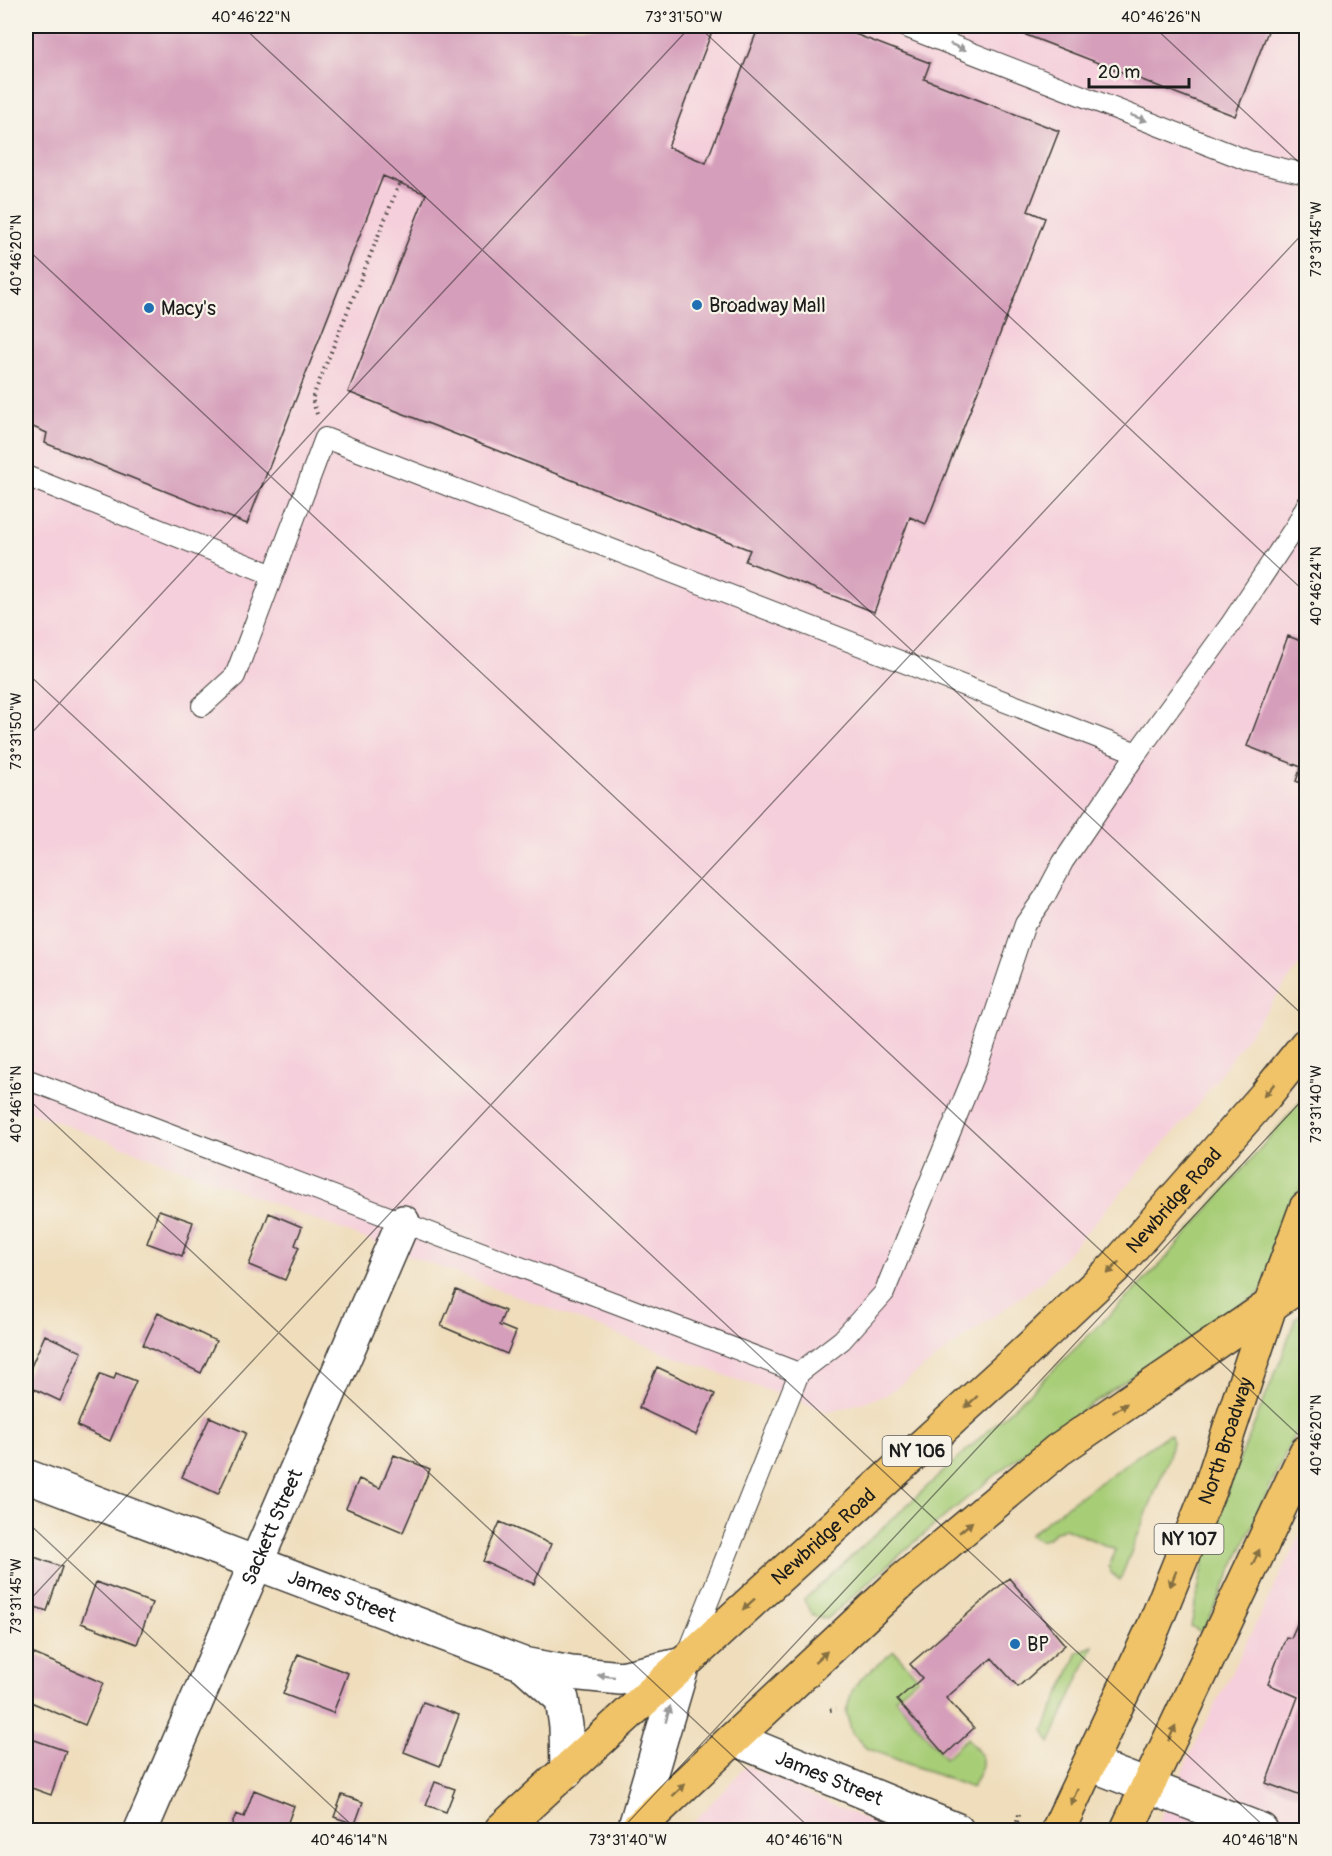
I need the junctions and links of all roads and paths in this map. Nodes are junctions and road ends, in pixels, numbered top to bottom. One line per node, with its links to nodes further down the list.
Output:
1 (903, 26): 2 (lane, one-way to 2)
2 (1306, 174)
3 (400, 182): 4 (path)
4 (325, 438): 7 (lane); 9 (lane)
5 (26, 476): 7 (lane)
6 (1306, 506): 9 (lane)
7 (273, 575): 8 (lane)
8 (202, 706)
9 (1137, 753): 16 (lane)
10 (1306, 1045): 21 (main road, Newbridge Road / NY 106, one-way to 21)
11 (26, 1079): 13 (lane)
12 (1306, 1208): 15 (main road, North Broadway / NY 107)
13 (403, 1222): 16 (lane); 19 (street, Sackett Street)
14 (1306, 1281): 15 (main road)
15 (1270, 1306): 24 (main road, one-way to 15); 25 (main road, North Broadway / NY 107, one-way to 25)
16 (799, 1373): 21 (lane)
17 (1306, 1452): 27 (main road, one-way to 17)
18 (26, 1476): 19 (street, James Street)
19 (256, 1564): 20 (street, James Street); 30 (street, Sackett Street)
20 (523, 1664): 21 (street, James Street, one-way to 20); 26 (street, James Street)
21 (683, 1664): 26 (main road, Newbridge Road / NY 106); 32 (street, one-way to 21)
22 (836, 1709): 23 (path)
23 (830, 1710)
24 (735, 1739): 32 (main road, one-way to 24); 33 (street, James Street)
25 (1090, 1764): 27 (street); 34 (main road, North Broadway / NY 107, one-way to 34)
26 (567, 1771): 31 (main road, Newbridge Road / NY 106)
27 (1147, 1786): 35 (main road); 36 (street)
28 (1020, 1811): 29 (path)
29 (1017, 1822)
30 (141, 1830)
31 (501, 1830)
32 (635, 1830)
33 (957, 1830)
34 (1058, 1830)
35 (1126, 1830)
36 (1262, 1830)

